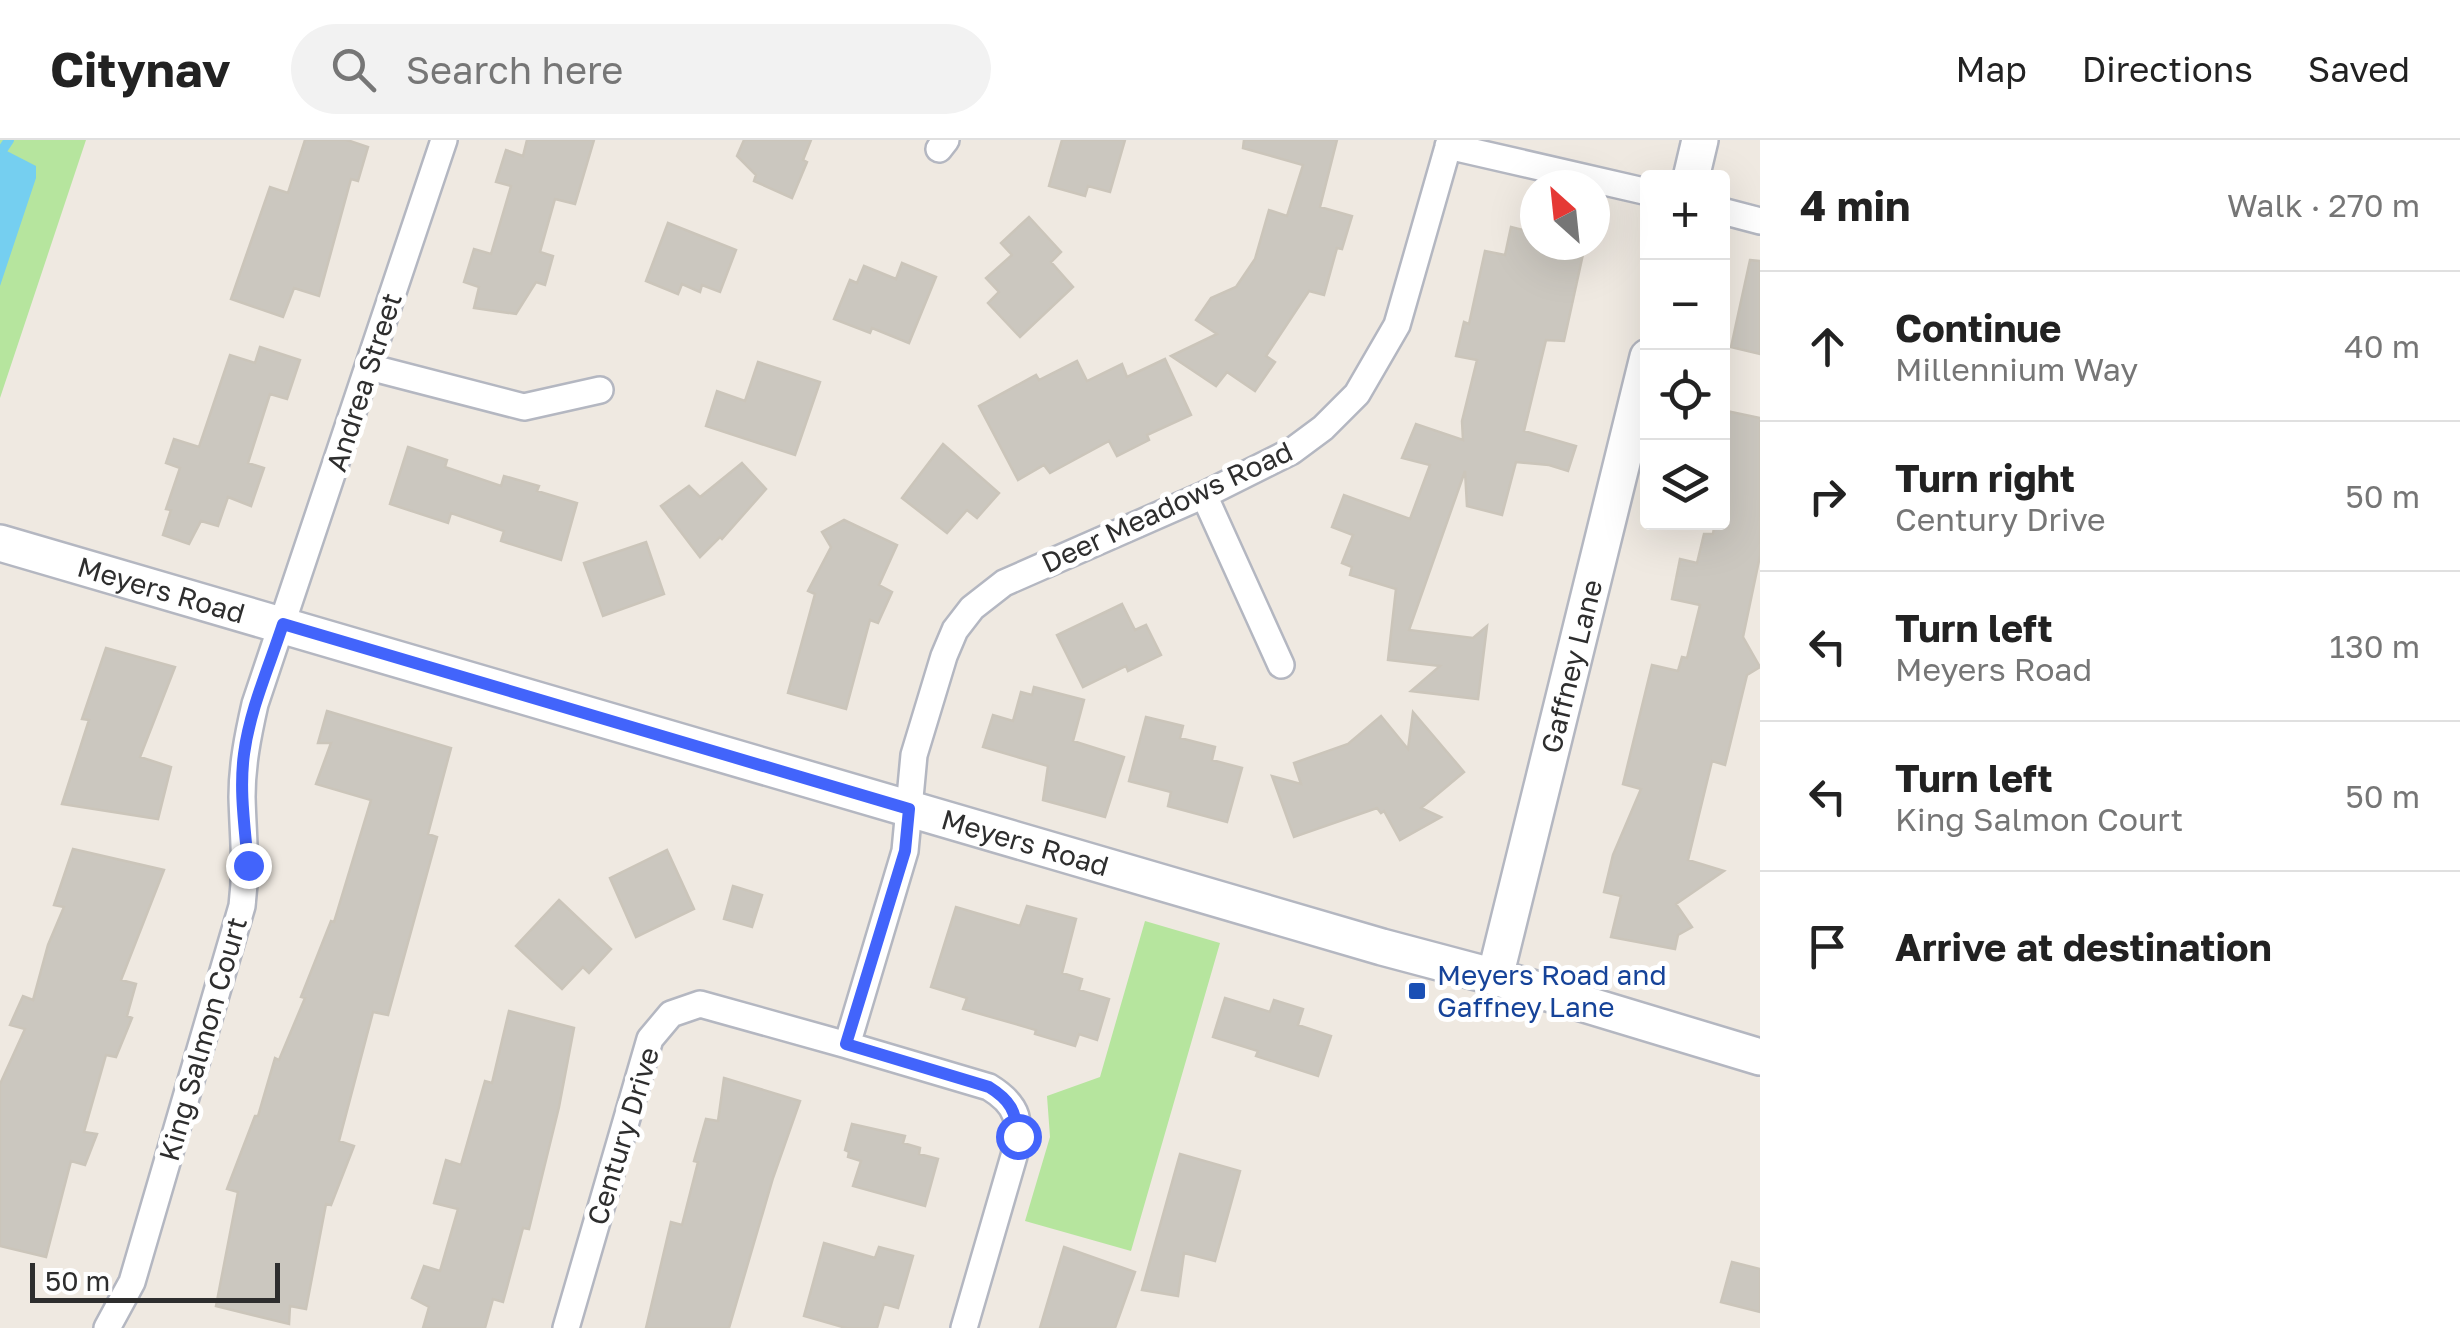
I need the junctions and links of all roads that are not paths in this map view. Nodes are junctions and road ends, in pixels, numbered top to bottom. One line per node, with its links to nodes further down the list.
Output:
1 (444, 140): 8 (street, Andrea Street)
2 (1700, 140): 4 (main road)
3 (1449, 143): 5 (street); 11 (street, Deer Meadows Road)
4 (1693, 170)
5 (1640, 190)
6 (1730, 213): 7 (street)
7 (1760, 220)
8 (369, 367): 10 (street); 13 (street, Andrea Street)
9 (1640, 389): 16 (main road, Gaffney Lane)
10 (600, 390)
11 (1204, 495): 14 (street); 15 (street, Deer Meadows Road)
12 (0, 543): 13 (main road, Meyers Road)
13 (283, 624): 15 (main road, Meyers Road); 19 (street, King Salmon Court)
14 (1281, 666)
15 (909, 809): 16 (main road, Meyers Road); 17 (street)
16 (1495, 977): 18 (main road, Meyers Road)
17 (846, 1044): 20 (street, Century Drive); 21 (street, Century Drive)
18 (1760, 1057)
19 (107, 1328)
20 (566, 1328)
21 (964, 1328)

